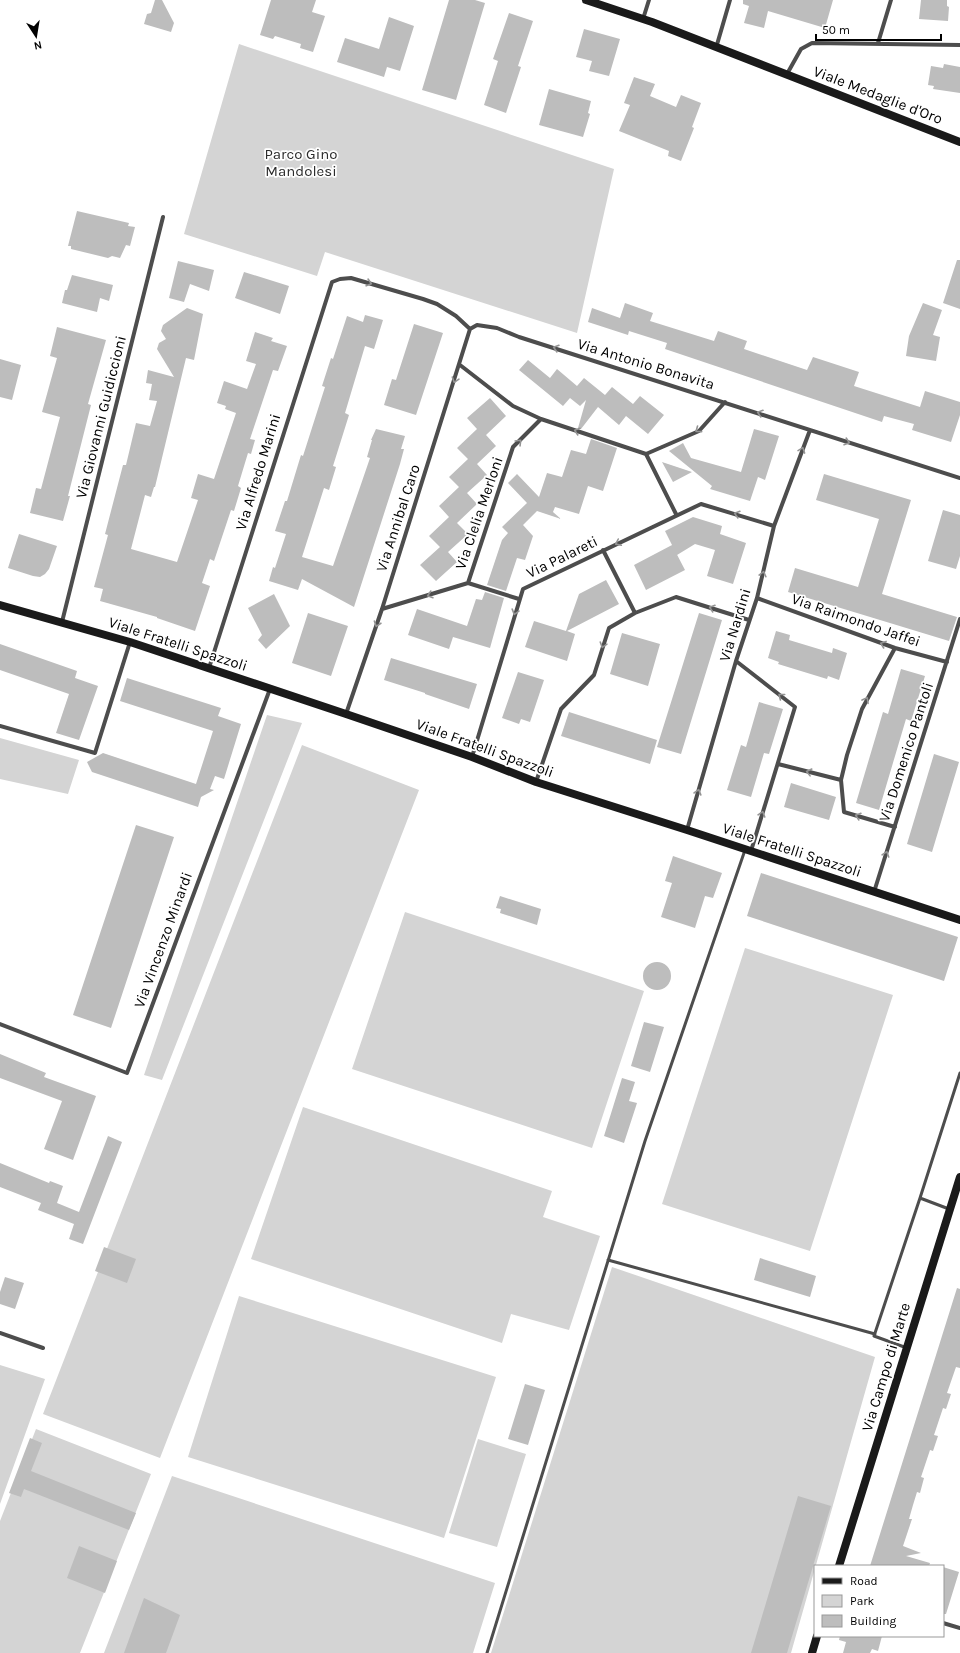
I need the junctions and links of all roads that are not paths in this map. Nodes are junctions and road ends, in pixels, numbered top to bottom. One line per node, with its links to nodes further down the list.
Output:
1 (586, 0): 5 (street, Viale Medaglie d'Oro)
2 (649, 0): 5 (street)
3 (730, 0): 8 (street)
4 (891, 0): 6 (street)
5 (643, 19): 8 (street, Viale Medaglie d'Oro)
6 (878, 43): 7 (street); 9 (street)
7 (960, 45)
8 (716, 48): 9 (street, Viale Medaglie d'Oro)
9 (786, 75): 10 (street, Viale Medaglie d'Oro)
10 (960, 142)
11 (163, 217): 30 (street, Via Giovanni Guidiccioni)
12 (470, 330): 13 (street, Via Annibal Caro); 14 (street, Via Antonio Bonavita, one-way to 12); 35 (street, Via Alfredo Marini, one-way to 12)
13 (460, 365): 15 (street); 26 (street, Via Annibal Caro, one-way to 26)
14 (725, 402): 16 (street, Via Antonio Bonavita, one-way to 14); 17 (street, one-way to 17)
15 (541, 419): 17 (street, one-way to 15); 22 (street, Via Clelia Merloni, one-way to 15)
16 (810, 430): 18 (street, Via Antonio Bonavita, one-way to 18); 20 (street, Via Nardini, one-way to 16)
17 (646, 454): 19 (street)
18 (960, 478)
19 (676, 514): 20 (street, Via Palareti, one-way to 19); 21 (street, Via Palareti, one-way to 21)
20 (774, 526): 23 (street, Via Nardini, one-way to 20)
21 (603, 550): 24 (street, Via Palareti); 27 (street)
22 (468, 583): 24 (street); 26 (street, Via Clelia Merloni, one-way to 26)
23 (757, 598): 29 (street, Via Nardini); 32 (street, Via Raimondo Jaffei, one-way to 23)
24 (519, 599): 39 (street, Via Palareti, one-way to 39)
25 (0, 605): 30 (street, Viale Fratelli Spazzoli)
26 (382, 609): 37 (street, Via Annibal Caro, one-way to 37)
27 (635, 613): 29 (street, one-way to 27); 42 (street, one-way to 42)
28 (960, 619): 34 (street, Via Domenico Pantoli)
29 (749, 620): 33 (street, Via Nardini)
30 (62, 623): 31 (street, Viale Fratelli Spazzoli)
31 (130, 642): 35 (street, Viale Fratelli Spazzoli); 38 (street)
32 (895, 648): 34 (street, Via Raimondo Jaffei); 41 (street, one-way to 32)
33 (736, 662): 40 (street, one-way to 33); 44 (street, Via Nardini, one-way to 33)
34 (947, 662): 43 (street, Via Domenico Pantoli)
35 (209, 669): 36 (street, Viale Fratelli Spazzoli)
36 (270, 689): 37 (street, Viale Fratelli Spazzoli); 48 (street, Via Vincenzo Minardi)
37 (346, 714): 39 (street, Viale Fratelli Spazzoli)
38 (0, 726)
39 (472, 757): 42 (street, Viale Fratelli Spazzoli)
40 (778, 764): 41 (street, one-way to 40); 45 (street, one-way to 40)
41 (841, 780): 43 (street, one-way to 41)
42 (536, 782): 44 (street, Viale Fratelli Spazzoli)
43 (895, 827): 46 (street, Via Domenico Pantoli, one-way to 43)
44 (687, 830): 45 (street, Viale Fratelli Spazzoli)
45 (748, 850): 46 (street, Viale Fratelli Spazzoli); 53 (lane)
46 (874, 892): 47 (street, Viale Fratelli Spazzoli)
47 (960, 920)
48 (0, 1024)
49 (960, 1073): 51 (lane)
50 (960, 1177): 52 (street, Via Campo di Marte)
51 (920, 1198): 52 (lane); 55 (lane)
52 (950, 1209): 57 (street, Via Campo di Marte)
53 (608, 1260): 55 (lane); 62 (lane)
54 (0, 1334): 56 (street)
55 (875, 1334): 57 (lane)
56 (43, 1348)
57 (907, 1348): 58 (street, Via Campo di Marte)
58 (839, 1565)
59 (944, 1623): 60 (street)
60 (960, 1628)
61 (817, 1637): 63 (street)
62 (487, 1653)
63 (812, 1653)

